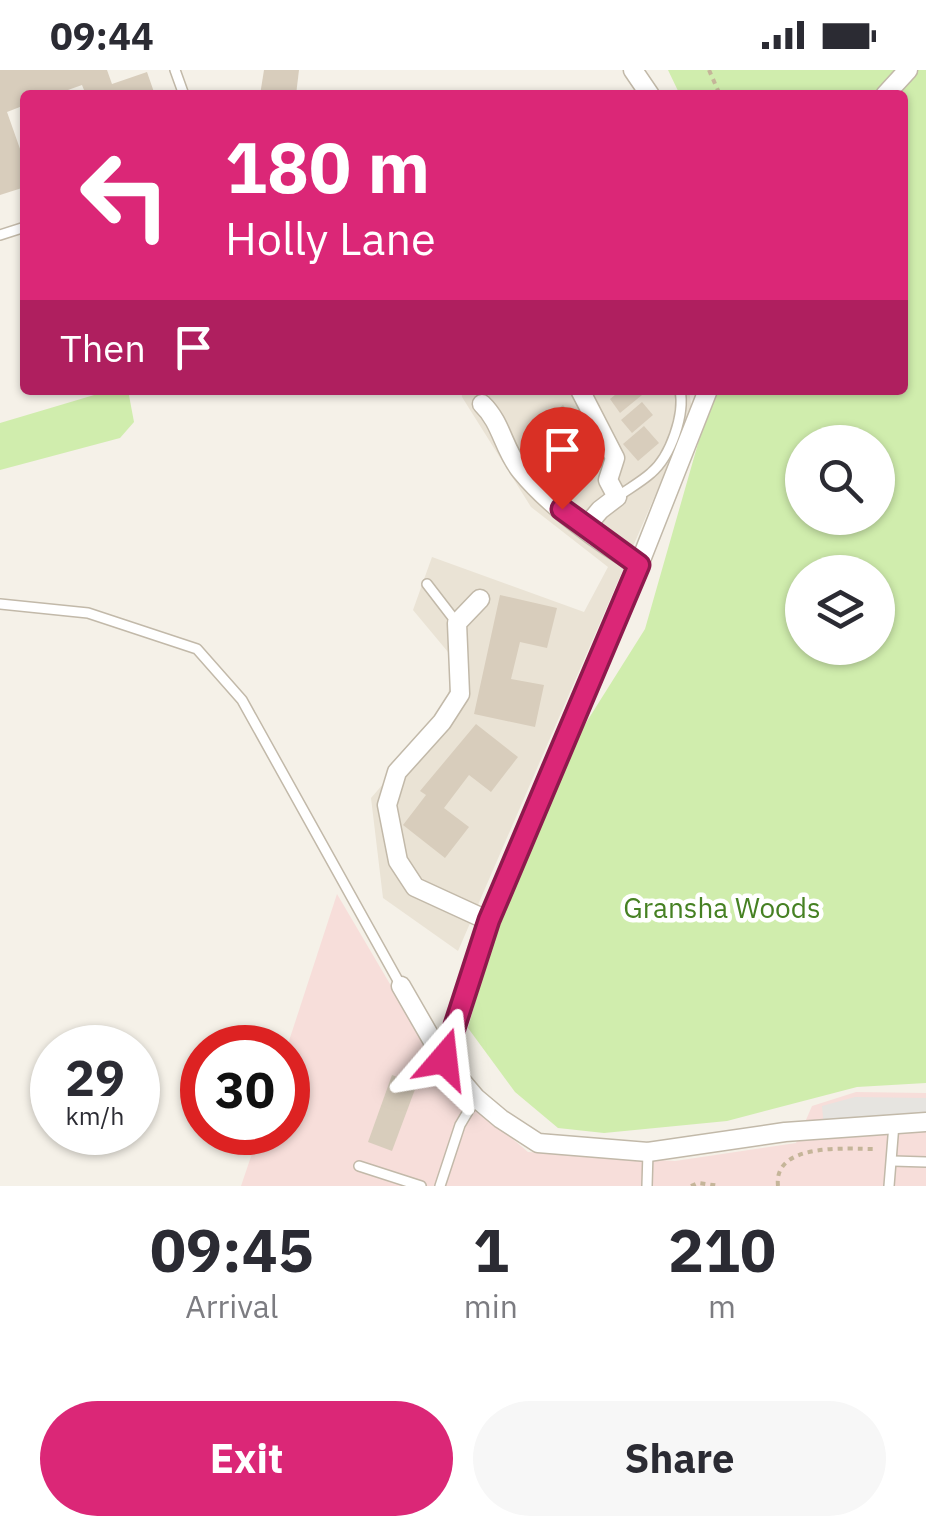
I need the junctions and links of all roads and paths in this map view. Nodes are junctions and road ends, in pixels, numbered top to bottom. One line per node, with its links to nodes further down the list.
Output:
1 (908, 70): 2 (street)
2 (890, 90)
3 (583, 395): 7 (street)
4 (681, 395): 7 (lane)
5 (706, 395): 9 (street)
6 (482, 404): 8 (street)
7 (617, 497): 8 (street)
8 (584, 528): 9 (street)
9 (639, 565): 14 (street)
10 (426, 584): 13 (lane)
11 (480, 599): 13 (street)
12 (0, 604): 15 (lane)
13 (457, 623): 14 (street)
14 (489, 920): 16 (street)
15 (401, 986): 16 (street)
16 (444, 1059): 17 (street)
17 (476, 1098): 21 (street); 26 (lane)
18 (894, 1122): 19 (street); 20 (lane); 21 (street)
19 (926, 1122)
20 (894, 1149): 22 (lane); 30 (path)
21 (648, 1152): 27 (lane)
22 (892, 1161): 23 (lane); 31 (lane)
23 (926, 1162)
24 (358, 1166): 25 (lane)
25 (421, 1186)
26 (440, 1186)
27 (647, 1186)
28 (691, 1186): 29 (path)
29 (720, 1186)
30 (778, 1186)
31 (890, 1186)

